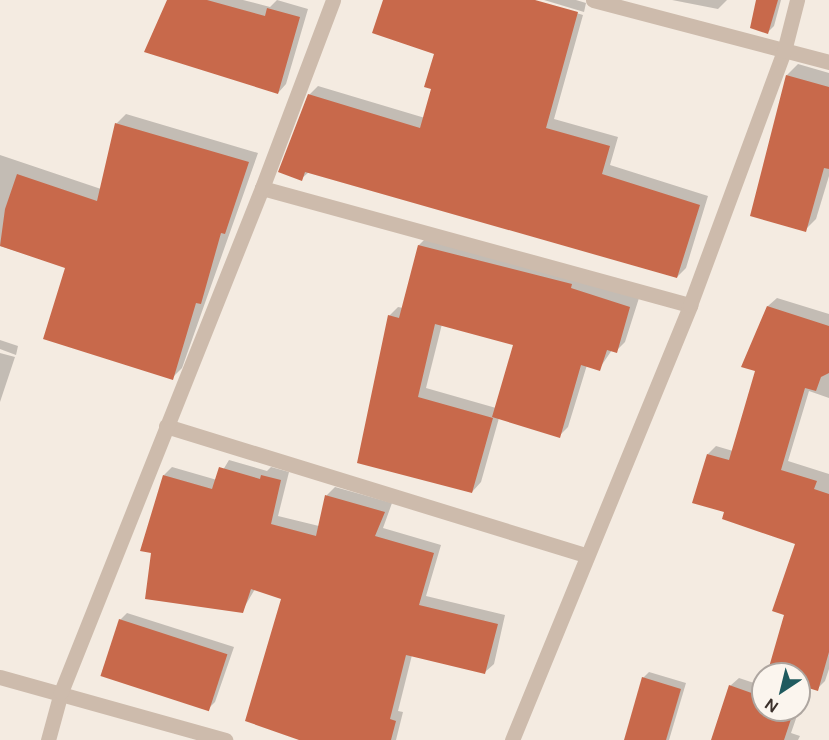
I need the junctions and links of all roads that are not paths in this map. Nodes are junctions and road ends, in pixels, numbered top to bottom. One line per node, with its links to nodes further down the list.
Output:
1 (333, 0): 6 (street)
2 (593, 0): 4 (street)
3 (797, 0): 4 (street)
4 (784, 51): 5 (street); 7 (street)
5 (829, 62)
6 (262, 188): 7 (street); 8 (street)
7 (690, 305): 9 (street)
8 (166, 426): 9 (street); 11 (street)
9 (586, 555): 14 (street)
10 (0, 677): 11 (street)
11 (61, 692): 12 (street); 13 (street)
12 (48, 740)
13 (225, 740)
14 (512, 740)

